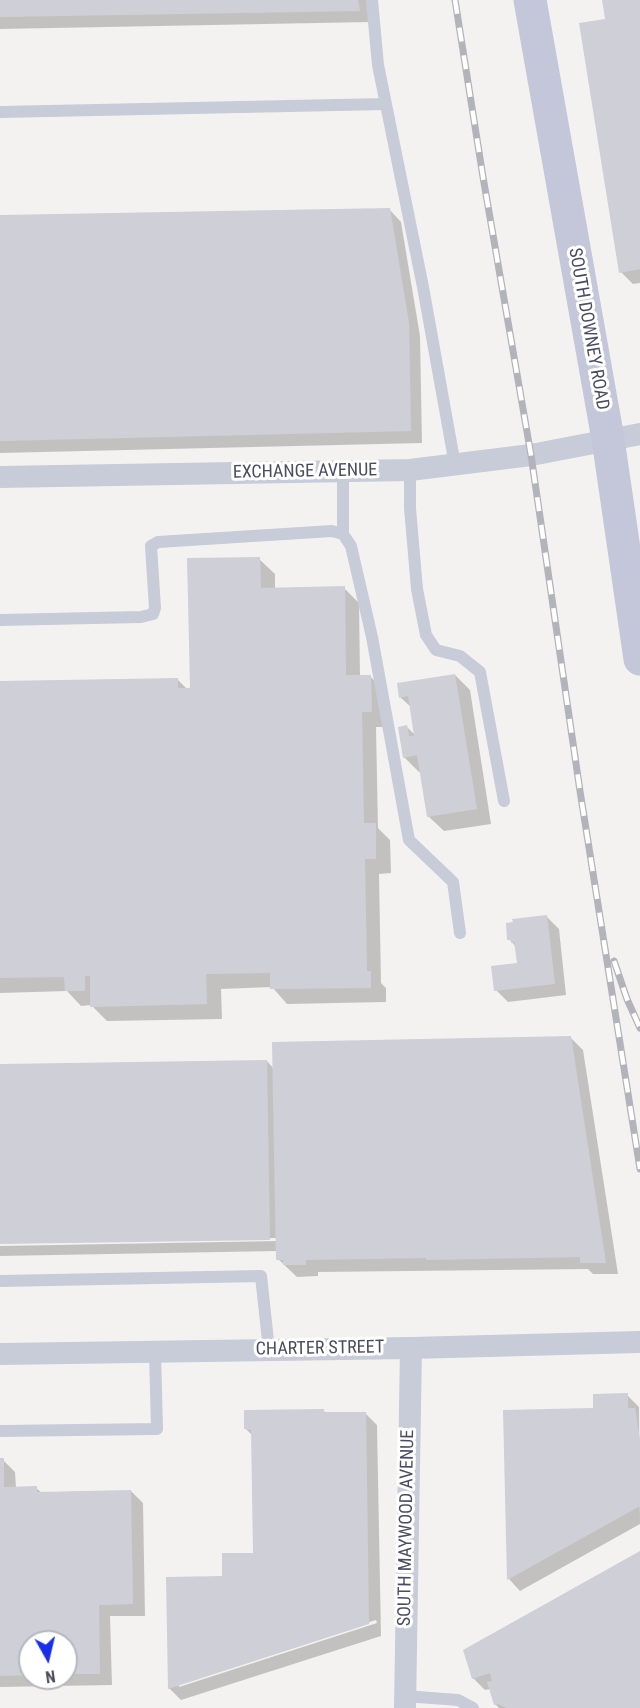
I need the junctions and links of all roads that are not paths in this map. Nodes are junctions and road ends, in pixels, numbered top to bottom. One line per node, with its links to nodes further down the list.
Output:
1 (372, 0): 3 (lane)
2 (530, 0): 6 (main road, SOUTH DOWNEY ROAD)
3 (386, 104): 4 (lane); 7 (lane)
4 (0, 112)
5 (640, 434): 6 (street, EXCHANGE AVENUE)
6 (608, 439): 7 (street, EXCHANGE AVENUE); 13 (main road, SOUTH DOWNEY ROAD)
7 (455, 465): 8 (street, EXCHANGE AVENUE)
8 (410, 470): 9 (street, EXCHANGE AVENUE); 14 (lane)
9 (343, 471): 10 (street, EXCHANGE AVENUE); 11 (lane)
10 (0, 477)
11 (343, 534): 12 (lane); 15 (lane)
12 (0, 620)
13 (640, 659)
14 (504, 801)
15 (460, 933)
16 (0, 1281): 19 (lane)
17 (640, 1342): 18 (street, CHARTER STREET)
18 (411, 1348): 19 (street, CHARTER STREET); 23 (street, SOUTH MAYWOOD AVENUE)
19 (269, 1350): 20 (street, CHARTER STREET)
20 (155, 1352): 21 (street, CHARTER STREET); 22 (lane)
21 (0, 1354)
22 (0, 1431)
23 (404, 1702): 24 (lane)
24 (473, 1708)

